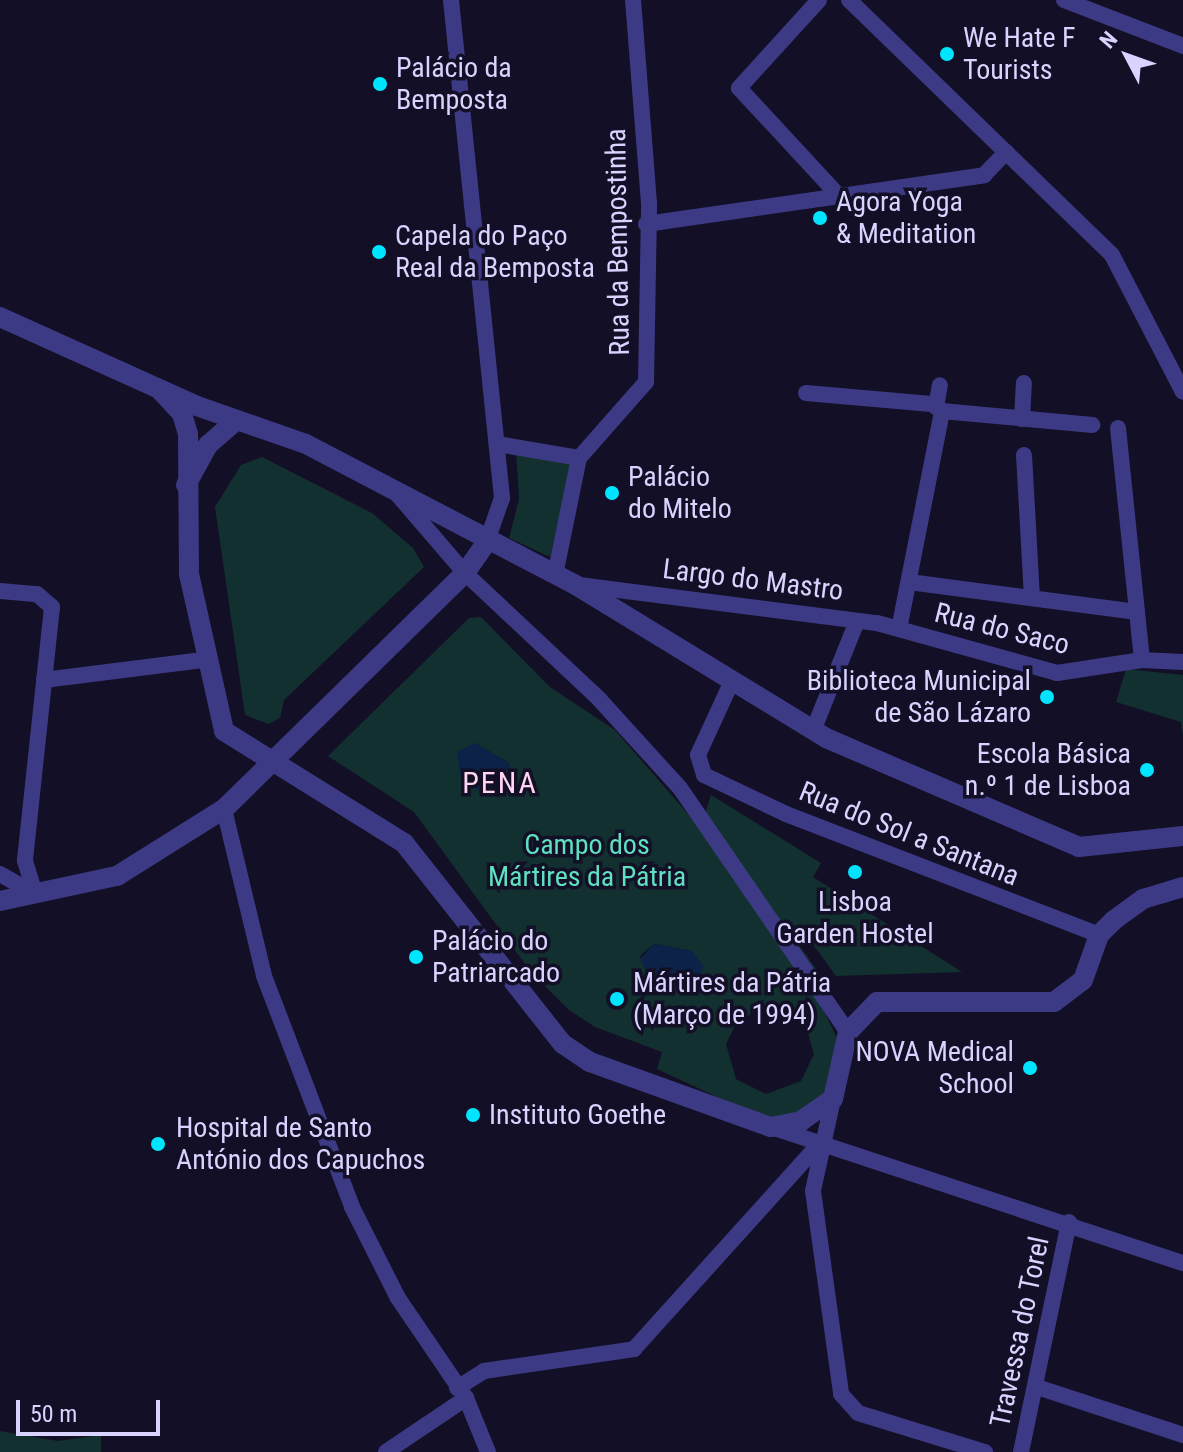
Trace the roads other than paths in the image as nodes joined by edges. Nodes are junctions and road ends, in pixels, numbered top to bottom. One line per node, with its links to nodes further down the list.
1 (451, 0): 21 (street)
2 (633, 0): 9 (street, Rua da Bempostinha)
3 (819, 0): 8 (street)
4 (849, 0): 7 (street)
5 (1064, 0): 6 (street)
6 (1183, 46)
7 (1006, 152): 8 (street); 14 (street)
8 (839, 196): 9 (street)
9 (646, 224): 23 (street, Rua da Bempostinha)
10 (0, 317): 13 (street)
11 (1024, 383): 17 (street)
12 (940, 385): 16 (street)
13 (160, 390): 18 (street); 24 (street)
14 (1183, 392)
15 (806, 393): 16 (street)
16 (937, 407): 17 (street); 29 (street)
17 (1022, 419): 19 (street)
18 (237, 420): 24 (street); 25 (street)
19 (1092, 425)
20 (1118, 428): 33 (street)
21 (497, 444): 23 (street); 26 (street)
22 (1024, 455): 32 (street)
23 (579, 458): 28 (street)
24 (184, 488): 36 (street)
25 (396, 493): 26 (street); 27 (street)
26 (487, 541): 27 (street); 28 (street, Largo do Mastro)
27 (465, 573): 42 (street); 50 (street)
28 (555, 575): 30 (street, Largo do Mastro)
29 (909, 582): 32 (street); 35 (street)
30 (574, 584): 34 (street, Largo do Mastro); 40 (street, Largo do Mastro)
31 (0, 591): 39 (street)
32 (1032, 598): 33 (street)
33 (1137, 612): 37 (street)
34 (857, 621): 35 (street, Rua do Saco); 41 (street, Largo do Mastro)
35 (899, 629): 37 (street, Rua do Saco)
36 (203, 660): 39 (street); 42 (street)
37 (1142, 660): 38 (street, Rua do Saco)
38 (1183, 662)
39 (44, 680): 47 (street)
40 (732, 681): 41 (street, Largo do Mastro); 49 (street, Rua do Sol a Santana)
41 (813, 731): 44 (street)
42 (272, 766): 43 (street); 52 (street)
43 (224, 809): 47 (street); 57 (street)
44 (1183, 836)
45 (0, 874): 47 (street)
46 (1183, 887): 49 (street)
47 (35, 894): 48 (street)
48 (0, 901)
49 (1099, 935): 50 (street)
50 (848, 1032): 51 (street)
51 (833, 1099): 52 (street); 53 (street)
52 (771, 1127): 53 (street)
53 (820, 1143): 54 (street); 57 (street); 61 (street)
54 (1069, 1222): 55 (street); 56 (street, Travessa do Torel)
55 (1183, 1263)
56 (1037, 1387): 58 (street); 62 (street, Travessa do Torel)
57 (461, 1393): 59 (street); 60 (street)
58 (1183, 1435)
59 (386, 1452)
60 (488, 1452)
61 (985, 1452)
62 (1021, 1452)

